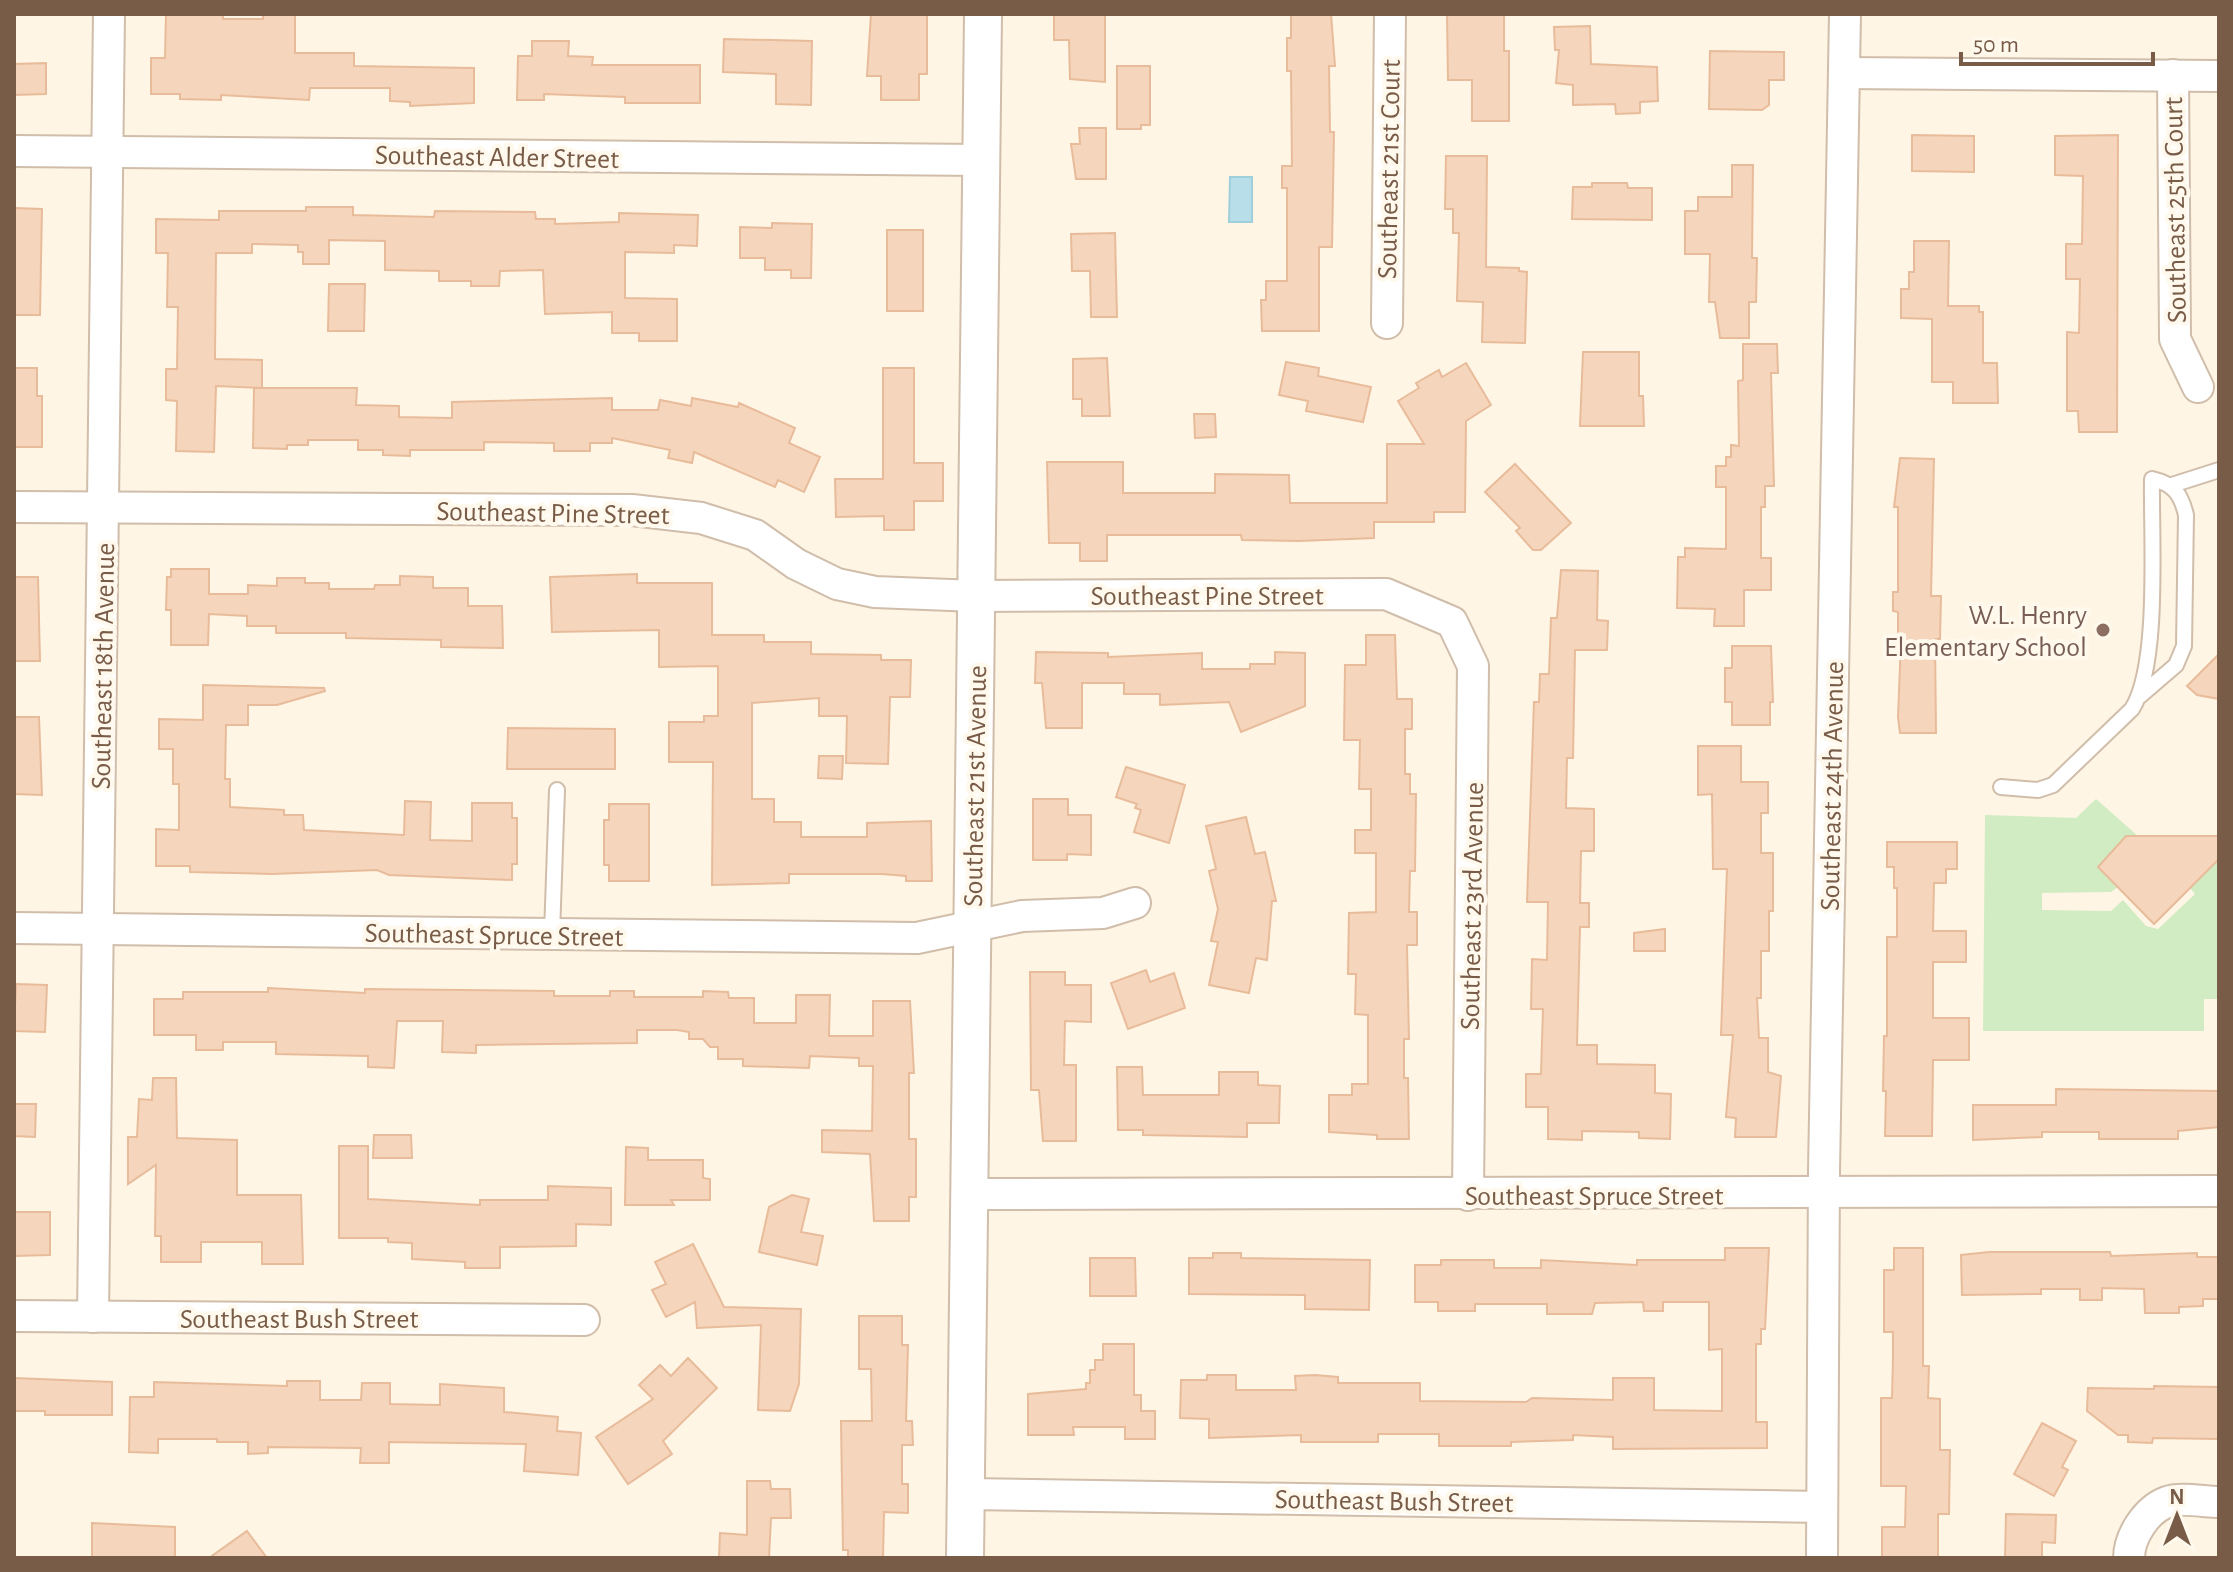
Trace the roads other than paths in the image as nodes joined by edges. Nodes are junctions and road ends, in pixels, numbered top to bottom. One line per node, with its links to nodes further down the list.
1 (109, 14): 9 (street, Southeast 18th Avenue)
2 (983, 14): 10 (street, Southeast 21st Avenue)
3 (1390, 14): 11 (street, Southeast 21st Court)
4 (1845, 14): 5 (street, Southeast 24th Avenue)
5 (1844, 73): 6 (street); 29 (street, Southeast 24th Avenue)
6 (2173, 75): 7 (street); 12 (street, Southeast 25th Court)
7 (2219, 76)
8 (14, 151): 9 (street, Southeast Alder Street)
9 (109, 152): 10 (street, Southeast Alder Street); 16 (street, Southeast 18th Avenue)
10 (981, 160): 17 (street, Southeast 21st Avenue)
11 (1387, 323)
12 (2198, 387)
13 (2219, 470): 14 (lane)
14 (2172, 485): 19 (lane); 19 (lane)
15 (14, 507): 16 (street, Southeast Pine Street)
16 (104, 507): 17 (street, Southeast Pine Street); 25 (street, Southeast 18th Avenue)
17 (976, 596): 18 (street, Southeast Pine Street); 24 (street, Southeast 21st Avenue)
18 (1452, 622): 30 (street, Southeast 23rd Avenue)
19 (2140, 696): 20 (lane)
20 (2001, 787)
21 (557, 790): 26 (lane)
22 (1135, 903): 24 (street, Southeast Spruce Street)
23 (14, 928): 25 (street, Southeast Spruce Street)
24 (972, 928): 26 (street, Southeast Spruce Street); 28 (street, Southeast 21st Avenue)
25 (99, 929): 26 (street, Southeast Spruce Street); 32 (street, Southeast 18th Avenue)
26 (552, 934)
27 (2219, 1191): 29 (street, Southeast Spruce Street)
28 (969, 1194): 30 (street, Southeast Spruce Street); 34 (street, Southeast 21st Avenue)
29 (1824, 1194): 30 (street, Southeast Spruce Street); 36 (street, Southeast 24th Avenue)
30 (1468, 1195)
31 (14, 1316): 32 (street, Southeast Bush Street)
32 (93, 1317): 33 (street, Southeast Bush Street)
33 (584, 1320)
34 (966, 1494): 36 (street, Southeast Bush Street); 37 (street, Southeast 21st Avenue)
35 (2219, 1502): 39 (street)
36 (1822, 1507): 38 (street, Southeast 24th Avenue)
37 (965, 1558)
38 (1822, 1558)
39 (2129, 1558)

